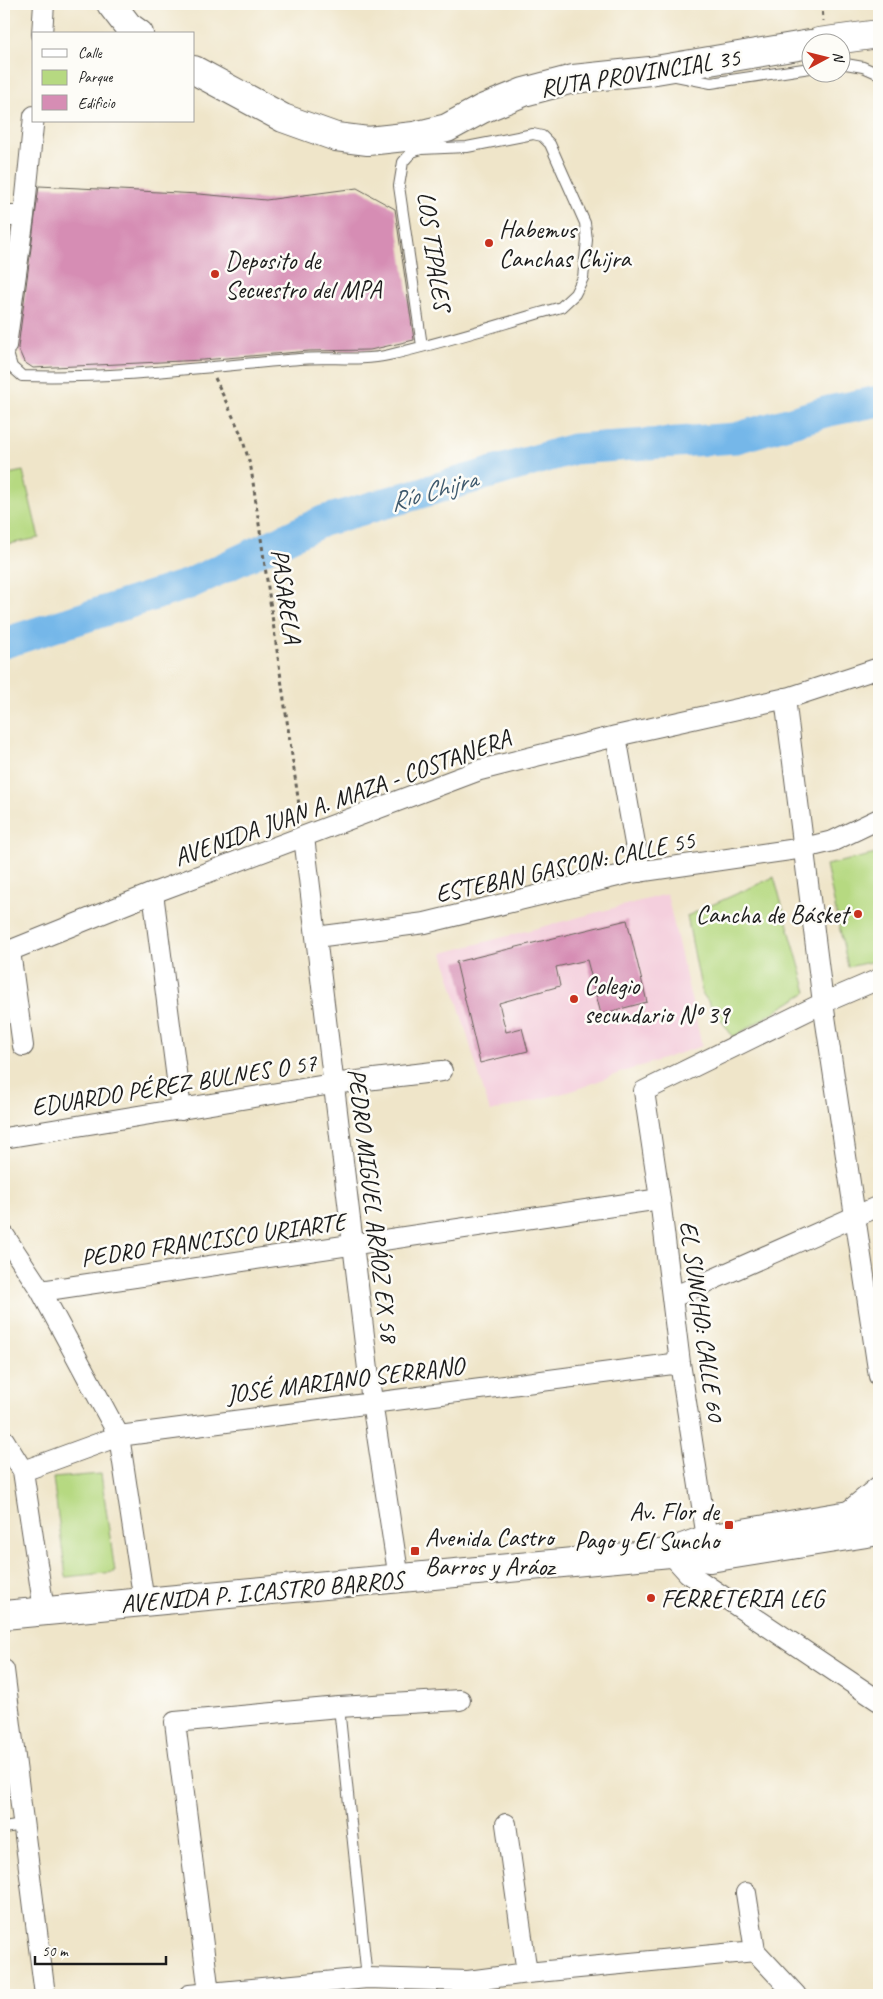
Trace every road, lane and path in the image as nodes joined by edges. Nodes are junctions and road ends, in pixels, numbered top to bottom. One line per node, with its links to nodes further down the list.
1 (44, 4): 3 (street)
2 (111, 4): 4 (street)
3 (42, 32)
4 (136, 32)
5 (879, 34): 6 (street)
6 (850, 38)
7 (800, 46): 9 (street, RUTA PROVINCIAL 35)
8 (850, 65): 12 (lane)
9 (650, 70): 10 (lane); 11 (street, RUTA PROVINCIAL 35)
10 (800, 70)
11 (195, 71)
12 (879, 74)
13 (33, 122): 15 (street)
14 (4, 216): 15 (street)
15 (24, 216): 16 (street)
16 (5, 346): 18 (lane, LOS TIPALES)
17 (422, 346): 17 (lane, LOS TIPALES); 18 (lane, LOS TIPALES)
18 (210, 367): 23 (path, PASARELA)
19 (879, 668): 20 (street, AVENIDA JUAN A. MAZA - COSTANERA)
20 (785, 698): 21 (street, AVENIDA JUAN A. MAZA - COSTANERA); 24 (street)
21 (616, 736): 23 (street, AVENIDA JUAN A. MAZA - COSTANERA); 25 (street)
22 (879, 819): 24 (street, ESTEBAN GASCON: CALLE 55)
23 (304, 837): 26 (street, AVENIDA JUAN A. MAZA - COSTANERA); 27 (street, PEDRO MIGUEL ARÁOZ EX 58)
24 (804, 848): 25 (street, ESTEBAN GASCON: CALLE 55); 30 (street)
25 (640, 872): 27 (street, ESTEBAN GASCON: CALLE 55)
26 (153, 893): 28 (street, AVENIDA JUAN A. MAZA - COSTANERA); 34 (street)
27 (316, 937): 33 (street, PEDRO MIGUEL ARÁOZ EX 58)
28 (7, 952): 31 (street)
29 (879, 979): 30 (street)
30 (823, 1003): 36 (street, EL SUNCHO: CALLE 60); 38 (street)
31 (23, 1046)
32 (442, 1071): 33 (street, EDUARDO PÉREZ BULNES O 57)
33 (332, 1084): 34 (street, EDUARDO PÉREZ BULNES O 57); 40 (street, PEDRO MIGUEL ARÁOZ EX 58)
34 (181, 1110): 35 (street, EDUARDO PÉREZ BULNES O 57)
35 (4, 1138)
36 (660, 1199): 40 (street, PEDRO FRANCISCO URIARTE); 42 (street, EL SUNCHO: CALLE 60)
37 (879, 1206): 38 (street)
38 (855, 1217): 42 (street); 44 (street)
39 (4, 1235): 41 (street)
40 (353, 1246): 41 (street, PEDRO FRANCISCO URIARTE); 45 (street, PEDRO MIGUEL ARÁOZ EX 58)
41 (41, 1291): 46 (street)
42 (673, 1297): 43 (street, EL SUNCHO: CALLE 60)
43 (680, 1363): 45 (street, JOSÉ MARIANO SERRANO); 53 (street, EL SUNCHO: CALLE 60)
44 (879, 1376)
45 (372, 1402): 46 (street, JOSÉ MARIANO SERRANO); 55 (street, PEDRO MIGUEL ARÁOZ EX 58)
46 (119, 1436): 48 (street, JOSÉ MARIANO SERRANO); 56 (street)
47 (4, 1440): 48 (street)
48 (23, 1471): 57 (street)
49 (879, 1486): 51 (street)
50 (879, 1510): 51 (street)
51 (843, 1517): 53 (street)
52 (879, 1532): 53 (street)
53 (709, 1548): 54 (street, AVENIDA P. I.CASTRO BARROS)
54 (670, 1553): 55 (street, AVENIDA P. I.CASTRO BARROS); 61 (street)
55 (399, 1579): 56 (street, AVENIDA P. I.CASTRO BARROS)
56 (144, 1602): 57 (street, AVENIDA P. I.CASTRO BARROS)
57 (44, 1610): 58 (street, AVENIDA P. I.CASTRO BARROS)
58 (4, 1615)
59 (4, 1670): 64 (street)
60 (460, 1700): 62 (street)
61 (879, 1700)
62 (339, 1707): 68 (lane); 70 (street)
63 (506, 1824): 67 (street)
64 (13, 1827): 71 (street)
65 (746, 1892): 66 (street)
66 (755, 1951): 67 (street); 72 (street)
67 (527, 1973): 69 (street)
68 (367, 1978): 69 (street); 70 (street)
69 (469, 1988)
70 (199, 1994)
71 (45, 1995)
72 (796, 1995)

